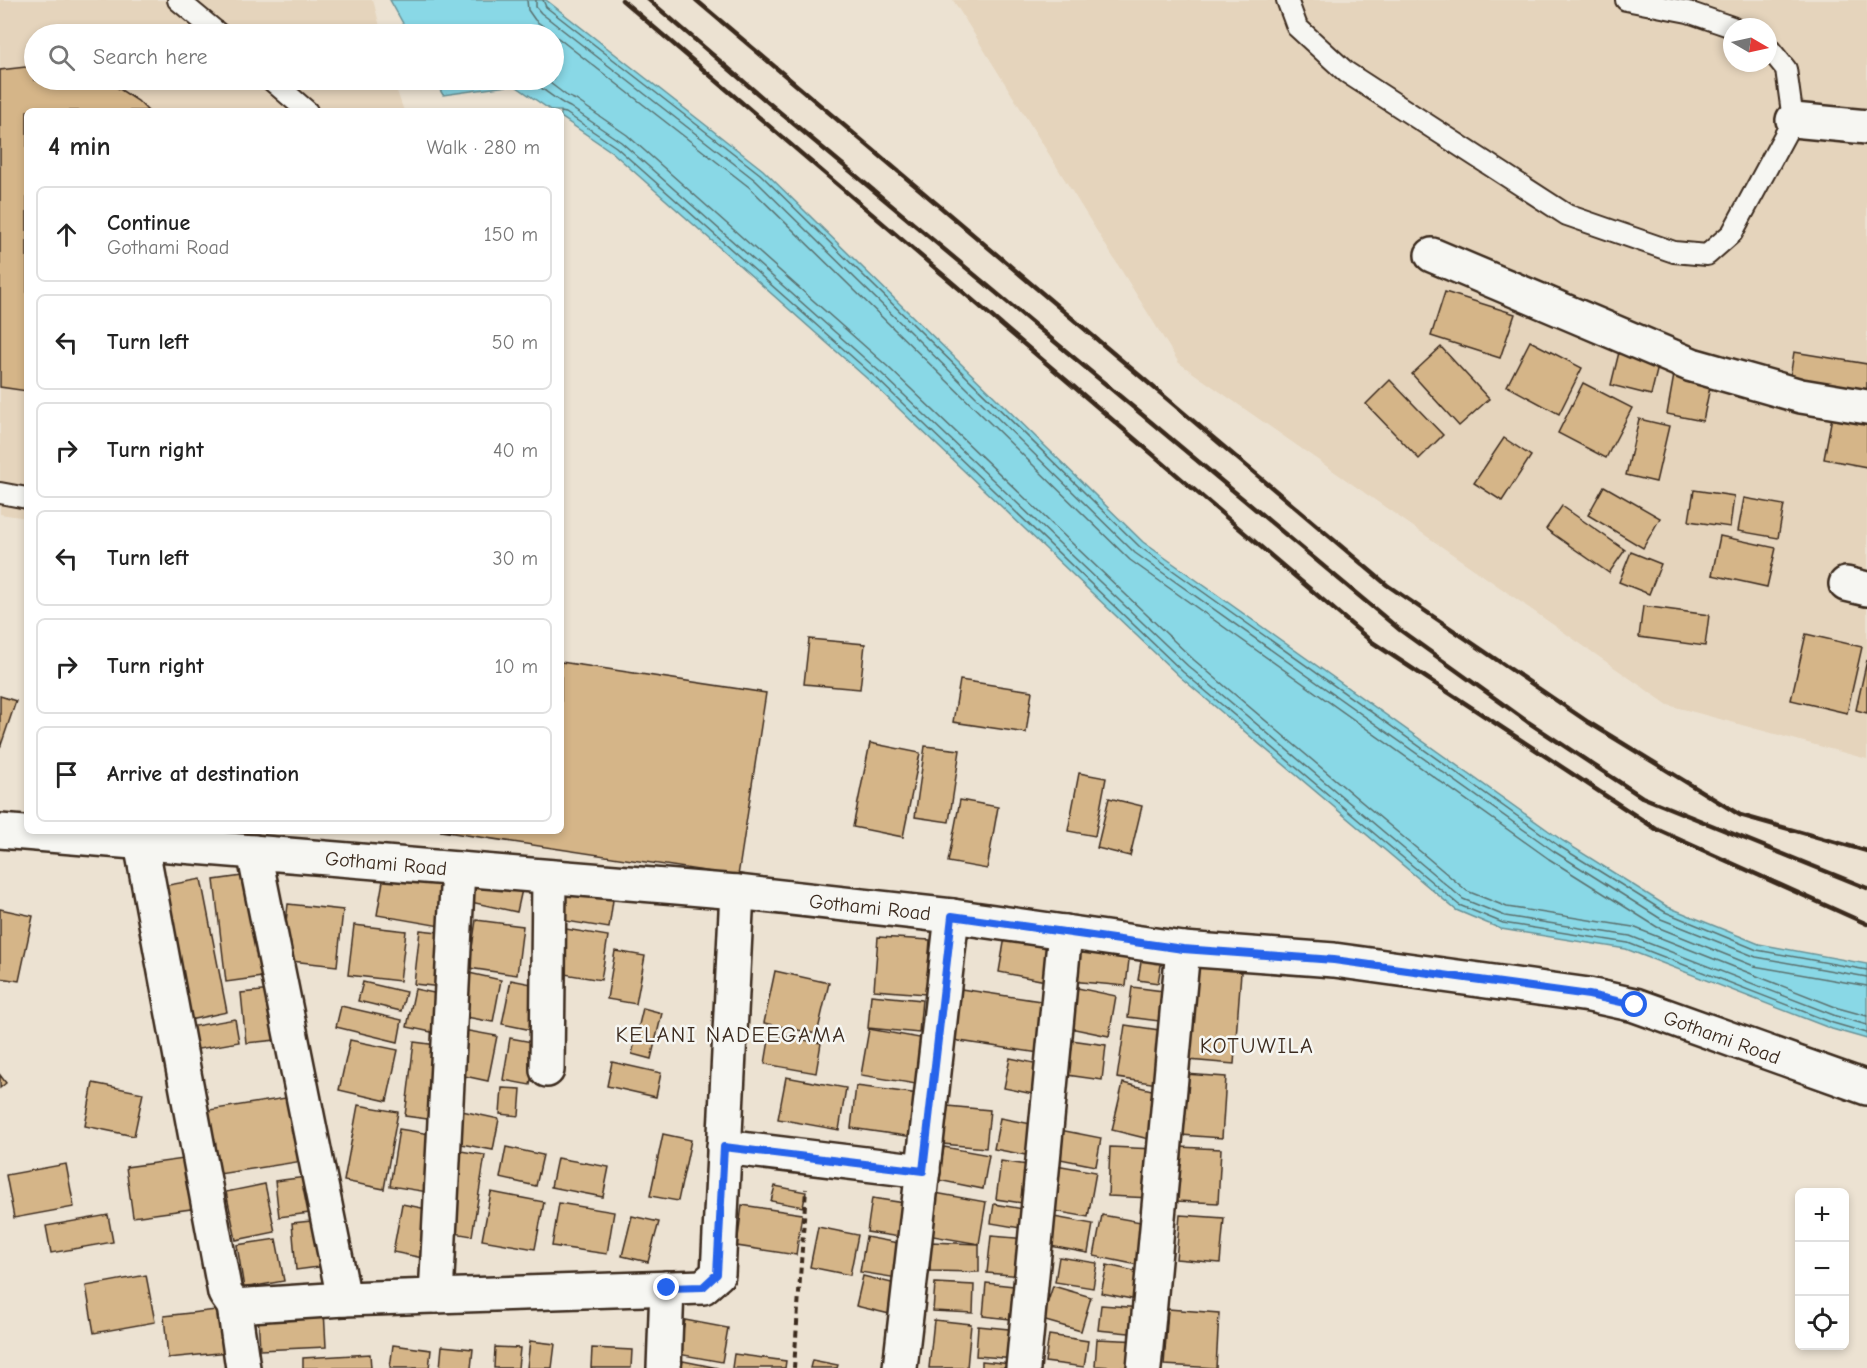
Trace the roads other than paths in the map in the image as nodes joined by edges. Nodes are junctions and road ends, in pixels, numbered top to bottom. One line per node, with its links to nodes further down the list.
1 (178, 0): 4 (lane)
2 (1287, 0): 9 (lane)
3 (1626, 0): 5 (lane)
4 (207, 24)
5 (1723, 24)
6 (1777, 58): 9 (lane)
7 (283, 90): 8 (lane)
8 (304, 108)
9 (1793, 120): 10 (street)
10 (1867, 127)
11 (1432, 255): 12 (street)
12 (1867, 407)
13 (0, 493): 14 (lane)
14 (24, 497)
15 (0, 831): 16 (street, Gothami Road)
16 (24, 833)
17 (35, 834): 18 (street, Gothami Road)
18 (141, 843): 19 (street, Gothami Road); 33 (street)
19 (254, 852): 20 (street, Gothami Road); 32 (street)
20 (458, 869): 21 (street, Gothami Road); 31 (street)
21 (549, 877): 22 (street, Gothami Road); 26 (street)
22 (737, 892): 23 (street, Gothami Road); 28 (street)
23 (952, 916): 24 (street, Gothami Road); 29 (street)
24 (1065, 932): 25 (street, Gothami Road); 37 (street)
25 (1183, 949): 27 (street, Gothami Road); 38 (street)
26 (547, 1070)
27 (1867, 1088)
28 (724, 1147): 29 (street); 30 (street)
29 (923, 1171): 36 (street)
30 (667, 1288): 31 (street); 35 (street)
31 (436, 1296): 32 (street)
32 (344, 1299): 33 (street)
33 (234, 1306): 34 (street)
34 (243, 1368)
35 (664, 1368)
36 (900, 1368)
37 (1023, 1368)
38 (1144, 1368)

